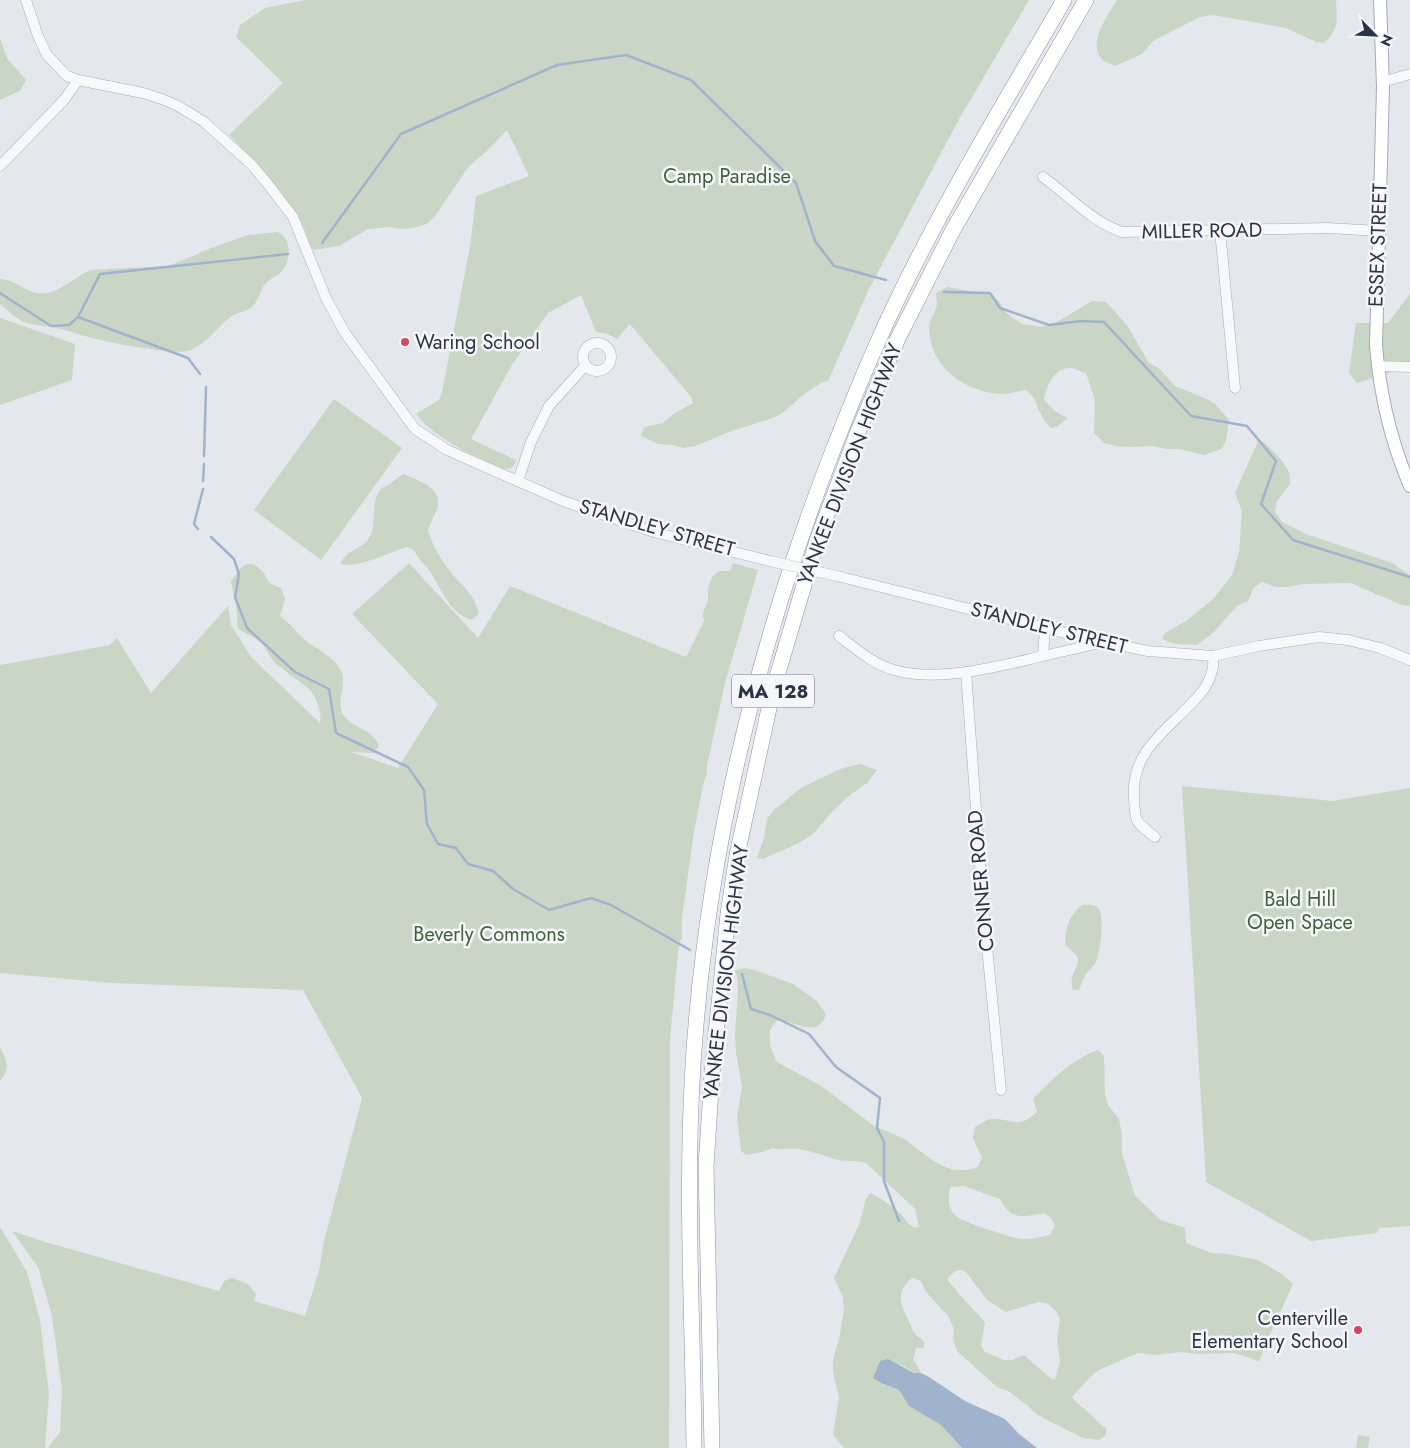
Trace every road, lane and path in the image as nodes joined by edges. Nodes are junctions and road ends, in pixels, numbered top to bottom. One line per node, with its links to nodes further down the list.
1 (26, 0): 6 (street)
2 (1064, 0): 27 (highway, YANKEE DIVISION HIGHWAY / MA 128)
3 (1086, 0): 28 (highway, YANKEE DIVISION HIGHWAY / MA 128)
4 (1380, 0): 7 (main road, ESSEX STREET)
5 (1410, 74): 7 (street)
6 (78, 80): 8 (street); 16 (street, STANDLEY STREET)
7 (1382, 82): 11 (main road, ESSEX STREET)
8 (0, 166)
9 (1044, 177): 10 (street, MILLER ROAD)
10 (1220, 230): 11 (street, MILLER ROAD); 15 (street)
11 (1378, 231): 13 (main road, ESSEX STREET)
12 (585, 366): 16 (street)
13 (1378, 366): 14 (street); 17 (main road, ESSEX STREET)
14 (1410, 366)
15 (1235, 388)
16 (518, 481): 18 (street, STANDLEY STREET, bridge)
17 (1410, 486)
18 (1045, 628): 20 (street, STANDLEY STREET); 21 (street)
19 (839, 636): 24 (street)
20 (1102, 642): 21 (street); 22 (street, STANDLEY STREET)
21 (1043, 656): 24 (street)
22 (1213, 656): 23 (street, STANDLEY STREET); 25 (street)
23 (1410, 660)
24 (966, 672): 26 (street, CONNER ROAD)
25 (1155, 837)
26 (1001, 1090)
27 (694, 1448)
28 (712, 1448)

